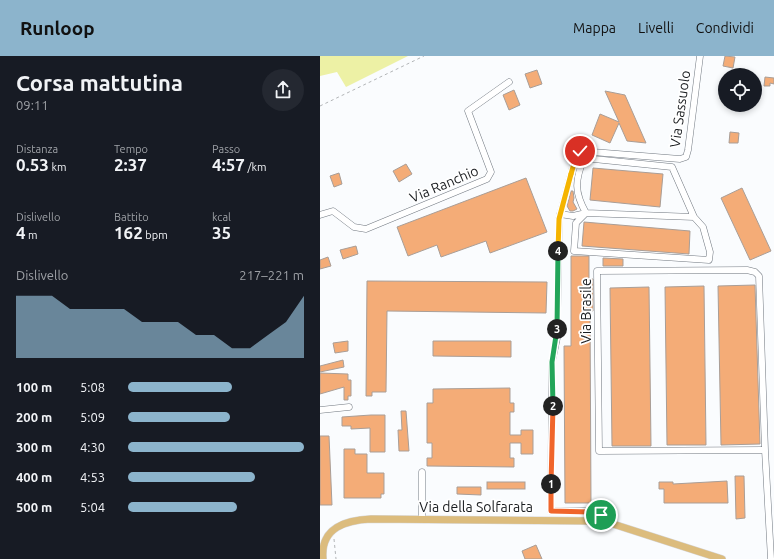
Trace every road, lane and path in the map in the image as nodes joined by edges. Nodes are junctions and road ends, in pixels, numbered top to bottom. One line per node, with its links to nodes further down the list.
1 (424, 56): 4 (path)
2 (700, 56): 6 (street, Via Sassuolo)
3 (509, 82): 7 (street, Via Ranchio)
4 (320, 106)
5 (586, 212): 6 (street); 8 (street); 8 (street); 8 (street)
6 (560, 214): 14 (street, Via Sassuolo)
7 (320, 215)
8 (694, 217)
9 (349, 407): 10 (street)
10 (320, 410)
11 (765, 450): 11 (street, Via Brasile); 20 (street, Via Brasile)
12 (422, 472): 13 (street)
13 (422, 519): 14 (main road, Via della Solfarata); 16 (main road, Via della Solfarata)
14 (613, 524): 19 (main road, Via della Solfarata)
15 (336, 536): 18 (path)
16 (321, 543): 17 (main road, Via della Solfarata)
17 (322, 559)
18 (336, 559)
19 (722, 559)
20 (771, 559)

